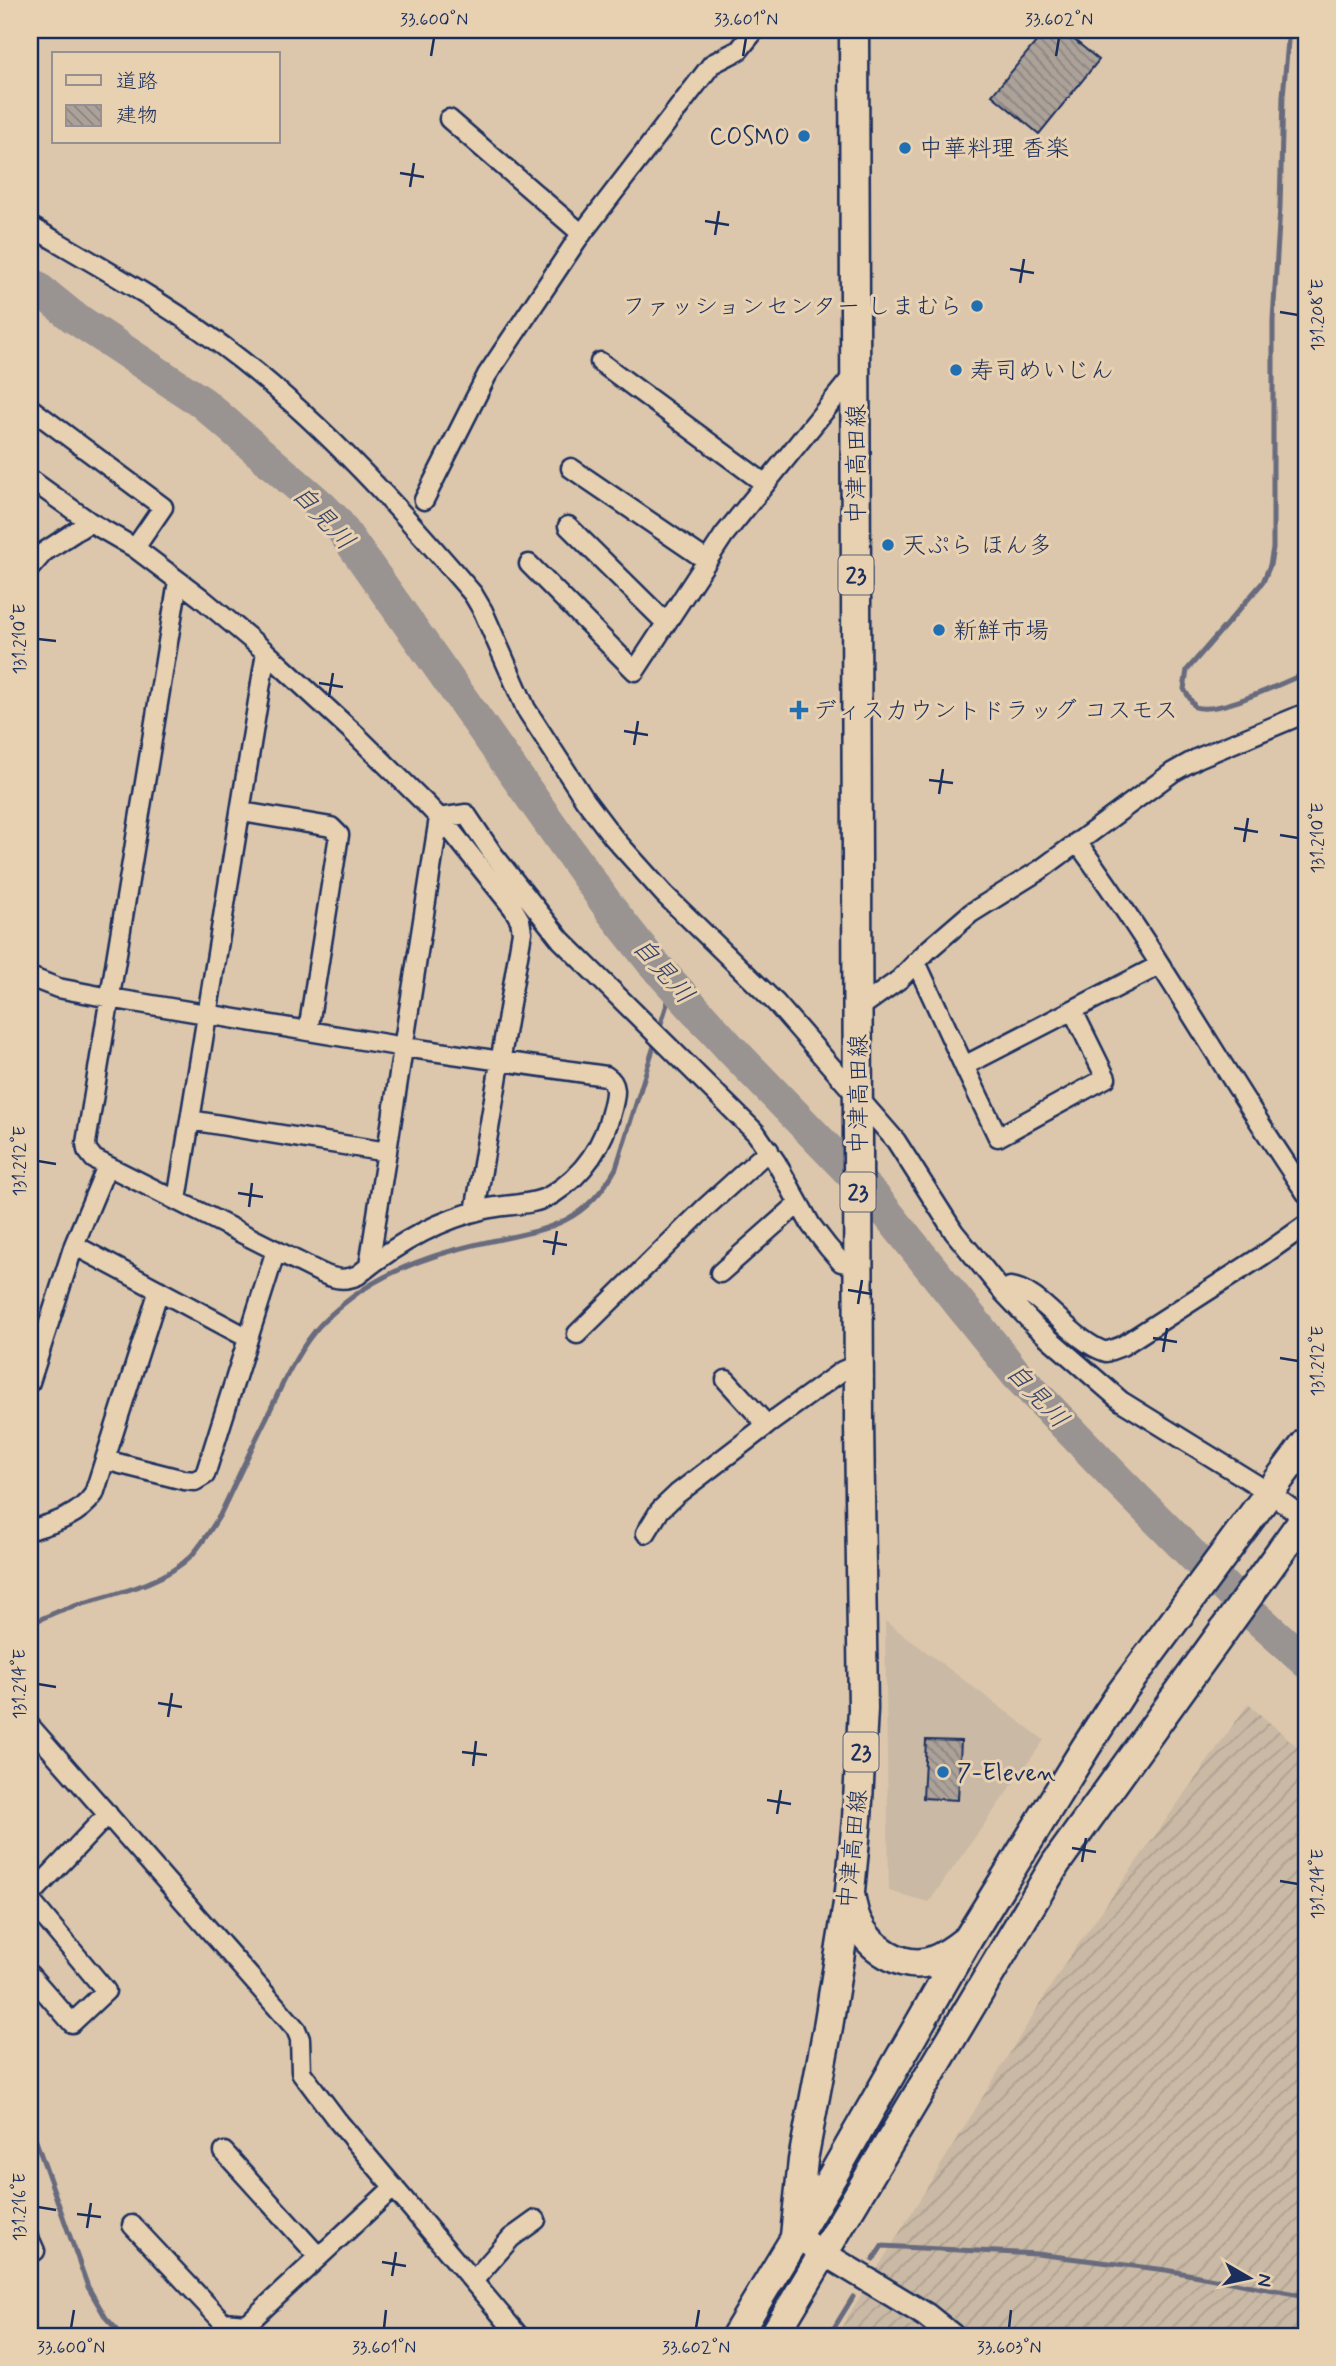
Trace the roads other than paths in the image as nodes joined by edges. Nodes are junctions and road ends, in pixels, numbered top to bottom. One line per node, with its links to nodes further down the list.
1 (755, 30): 5 (street)
2 (854, 30): 7 (main road, 中津高田線 / 23)
3 (449, 119): 5 (street)
4 (30, 226): 37 (street)
5 (582, 234): 12 (street)
6 (600, 362): 11 (street)
7 (856, 372): 11 (street); 30 (main road, 中津高田線 / 23)
8 (30, 408): 15 (street)
9 (571, 468): 16 (street)
10 (30, 479): 13 (street)
11 (764, 482): 16 (street)
12 (424, 500)
13 (90, 522): 15 (street); 18 (street)
14 (568, 526): 20 (street)
15 (135, 548): 19 (street)
16 (706, 560): 20 (street)
17 (529, 564): 20 (street)
18 (30, 568)
19 (178, 581): 21 (street); 29 (street)
20 (665, 622)
21 (266, 652): 23 (street); 24 (street)
22 (1306, 713): 25 (street)
23 (242, 812): 32 (street); 33 (street)
24 (439, 818): 34 (street); 35 (street); 39 (street)
25 (1077, 842): 26 (street); 27 (street)
26 (916, 962): 30 (street); 36 (street)
27 (1160, 965): 31 (street); 42 (street)
28 (30, 977): 29 (street)
29 (110, 998): 32 (street); 41 (street)
30 (858, 1009): 37 (main road, 中津高田線 / 23)
31 (1073, 1011): 36 (street); 36 (street)
32 (208, 1014): 33 (street); 38 (street)
33 (308, 1031): 34 (street)
34 (404, 1047): 35 (street); 40 (street)
35 (500, 1061): 45 (street); 45 (street)
36 (964, 1066)
37 (858, 1110): 49 (main road, 中津高田線 / 23); 53 (street)
38 (190, 1120): 40 (street); 43 (street)
39 (769, 1150): 44 (street); 54 (street)
40 (387, 1152): 50 (street)
41 (107, 1166): 43 (street); 47 (street)
42 (1306, 1194)
43 (177, 1200): 48 (street)
44 (798, 1204): 49 (street); 51 (street)
45 (475, 1212): 50 (street)
46 (1306, 1225): 53 (street)
47 (74, 1245): 52 (street); 58 (street)
48 (276, 1250): 50 (street); 55 (street)
49 (858, 1264): 56 (main road, 中津高田線 / 23)
50 (369, 1266)
51 (720, 1273)
52 (159, 1290): 55 (street); 61 (street)
53 (1003, 1292): 62 (street)
54 (578, 1334)
55 (248, 1338): 61 (street)
56 (858, 1364): 59 (street); 68 (main road, 中津高田線 / 23)
57 (726, 1380): 59 (street)
58 (30, 1382)
59 (767, 1424): 65 (street)
60 (1306, 1443): 62 (main road, 中津高田線 / 23)
61 (105, 1460): 64 (street)
62 (1270, 1493): 63 (street); 70 (main road, 中津高田線 / 23)
63 (1306, 1517): 72 (main road)
64 (30, 1530)
65 (646, 1532)
66 (30, 1726): 67 (street)
67 (108, 1814): 69 (street); 76 (street)
68 (849, 1891): 70 (main road); 74 (main road, 中津高田線 / 23)
69 (30, 1898): 71 (street)
70 (968, 1939): 75 (main road, 中津高田線 / 23)
71 (30, 1975)
72 (956, 2027): 75 (main road); 80 (main road)
73 (224, 2152): 81 (street)
74 (803, 2160): 75 (main road); 79 (main road, 中津高田線 / 23)
75 (833, 2175): 79 (main road, 中津高田線 / 23)
76 (394, 2187): 81 (street); 82 (street)
77 (536, 2220): 82 (street)
78 (132, 2225): 81 (street)
79 (794, 2236): 80 (street); 84 (main road, 中津高田線 / 23)
80 (823, 2254): 85 (main road); 86 (street)
81 (319, 2257)
82 (473, 2281): 83 (street)
83 (519, 2336)
84 (736, 2336)
85 (774, 2336)
86 (952, 2336)

